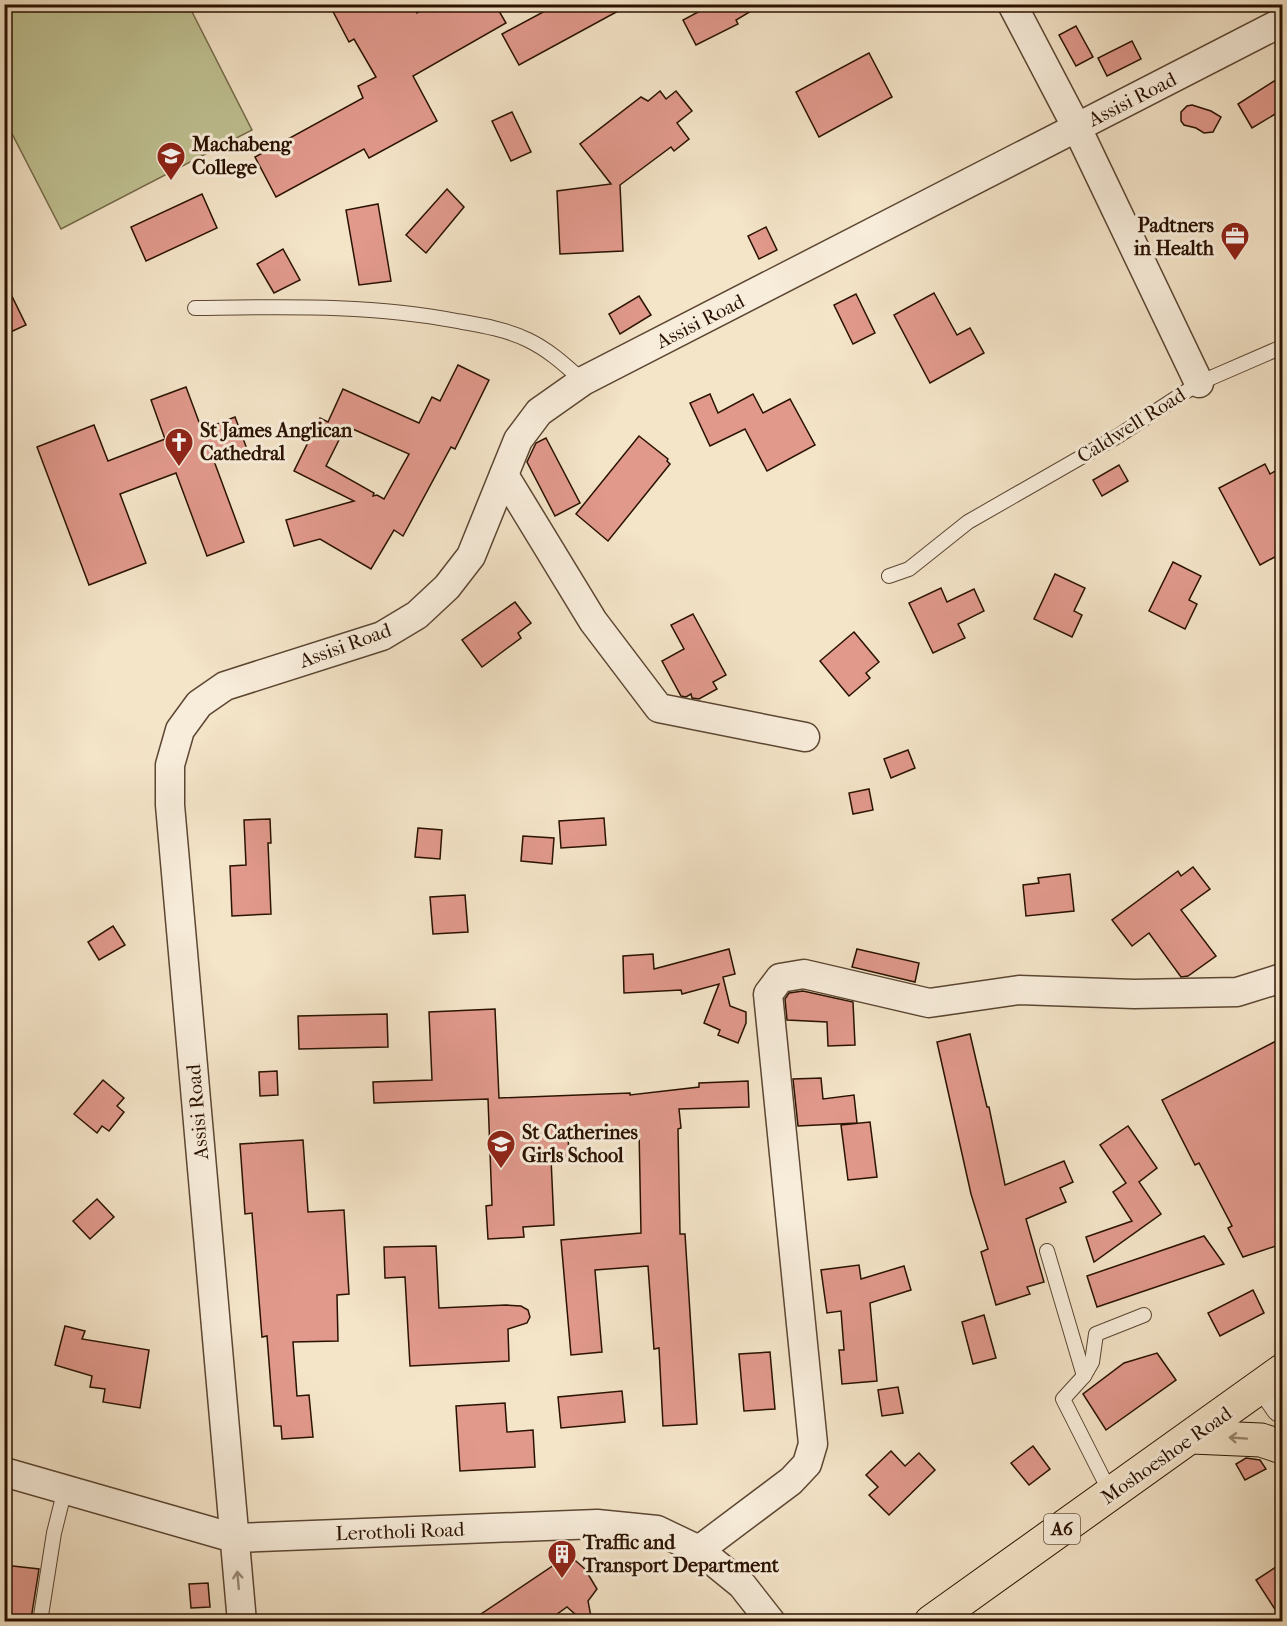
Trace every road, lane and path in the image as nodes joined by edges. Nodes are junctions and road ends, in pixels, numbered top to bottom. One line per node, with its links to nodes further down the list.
1 (1012, 4): 3 (street, Caldwell Road)
2 (1282, 22): 3 (street, Assisi Road)
3 (1077, 128): 6 (street, Assisi Road); 7 (street, Caldwell Road)
4 (195, 309): 6 (lane)
5 (1282, 347): 7 (lane)
6 (582, 381): 8 (street, Assisi Road)
7 (1199, 383): 9 (lane, Caldwell Road)
8 (504, 475): 10 (street); 21 (street, Assisi Road)
9 (889, 576)
10 (805, 737)
11 (1282, 978): 22 (street)
12 (1047, 1251): 14 (lane)
13 (1144, 1315): 14 (lane)
14 (1084, 1376): 20 (lane)
15 (1277, 1387): 16 (main road, Moshoeshoe Road / A6)
16 (1192, 1437): 17 (main road, one-way to 16); 20 (main road, Moshoeshoe Road / A6)
17 (1282, 1447)
18 (4, 1472): 19 (street, Lerotholi Road)
19 (65, 1489): 21 (street, Lerotholi Road); 23 (lane)
20 (1111, 1494): 26 (main road, Moshoeshoe Road / A6)
21 (234, 1538): 22 (street, Lerotholi Road); 24 (street, Assisi Road, one-way to 21)
22 (699, 1550): 25 (street, Lerotholi Road)
23 (40, 1622)
24 (242, 1622)
25 (771, 1622)
26 (931, 1622)

